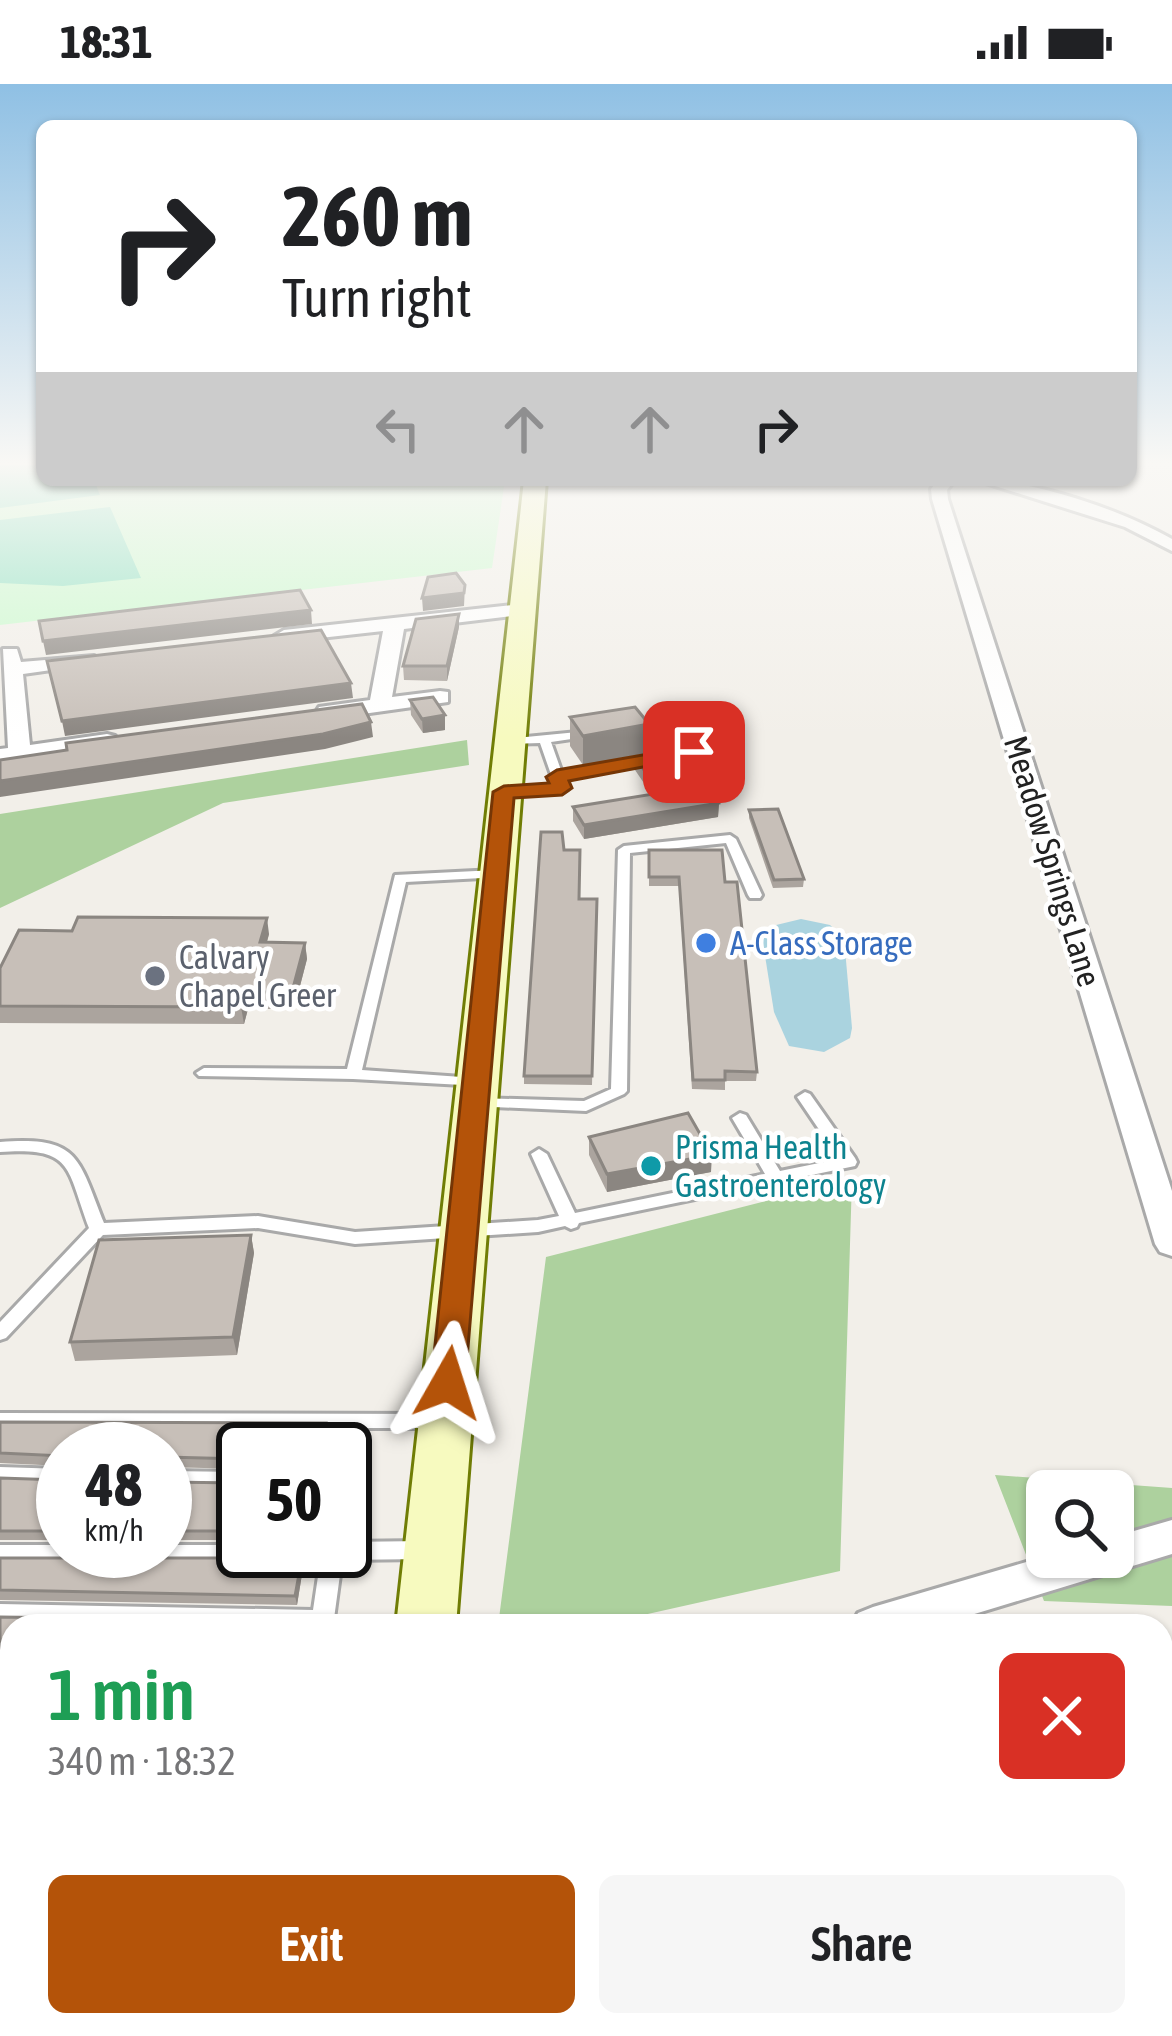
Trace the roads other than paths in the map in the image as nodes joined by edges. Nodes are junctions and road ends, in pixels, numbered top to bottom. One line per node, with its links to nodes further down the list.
1 (527, 556): 3 (main road)
2 (958, 556): 30 (street, Meadow Springs Lane)
3 (522, 610): 4 (street); 12 (main road)
4 (395, 622): 5 (street); 8 (street)
5 (258, 639)
6 (120, 656): 14 (street)
7 (440, 697): 8 (street)
8 (380, 705): 9 (street)
9 (312, 714)
10 (608, 731): 12 (lane)
11 (132, 738): 14 (street)
12 (526, 741): 15 (lane); 16 (main road)
13 (694, 752): 15 (lane)
14 (10, 754)
15 (557, 777): 16 (lane)
16 (504, 792): 17 (main road)
17 (496, 874): 20 (lane); 21 (main road)
18 (755, 895): 21 (lane)
19 (204, 1073): 20 (lane)
20 (353, 1074): 21 (lane)
21 (475, 1093): 29 (main road)
22 (805, 1097): 26 (lane)
23 (740, 1118): 26 (lane)
24 (0, 1147): 28 (lane)
25 (539, 1154): 27 (lane)
26 (776, 1178): 27 (lane)
27 (571, 1222): 29 (lane)
28 (98, 1228): 29 (lane); 31 (lane)
29 (463, 1229): 34 (main road)
30 (1172, 1244)
31 (0, 1333)
32 (0, 1420): 33 (lane)
33 (354, 1421): 34 (lane)
34 (445, 1421): 39 (main road)
35 (0, 1475): 36 (lane)
36 (36, 1476)
37 (1172, 1537): 38 (street)
38 (1134, 1548)
39 (433, 1550): 40 (lane); 48 (main road)
40 (372, 1551)
41 (216, 1553): 42 (lane)
42 (0, 1554)
43 (329, 1578): 47 (lane)
44 (1034, 1578): 49 (street)
45 (0, 1613): 46 (lane)
46 (32, 1614)
47 (323, 1614)
48 (427, 1614)
49 (914, 1614)

